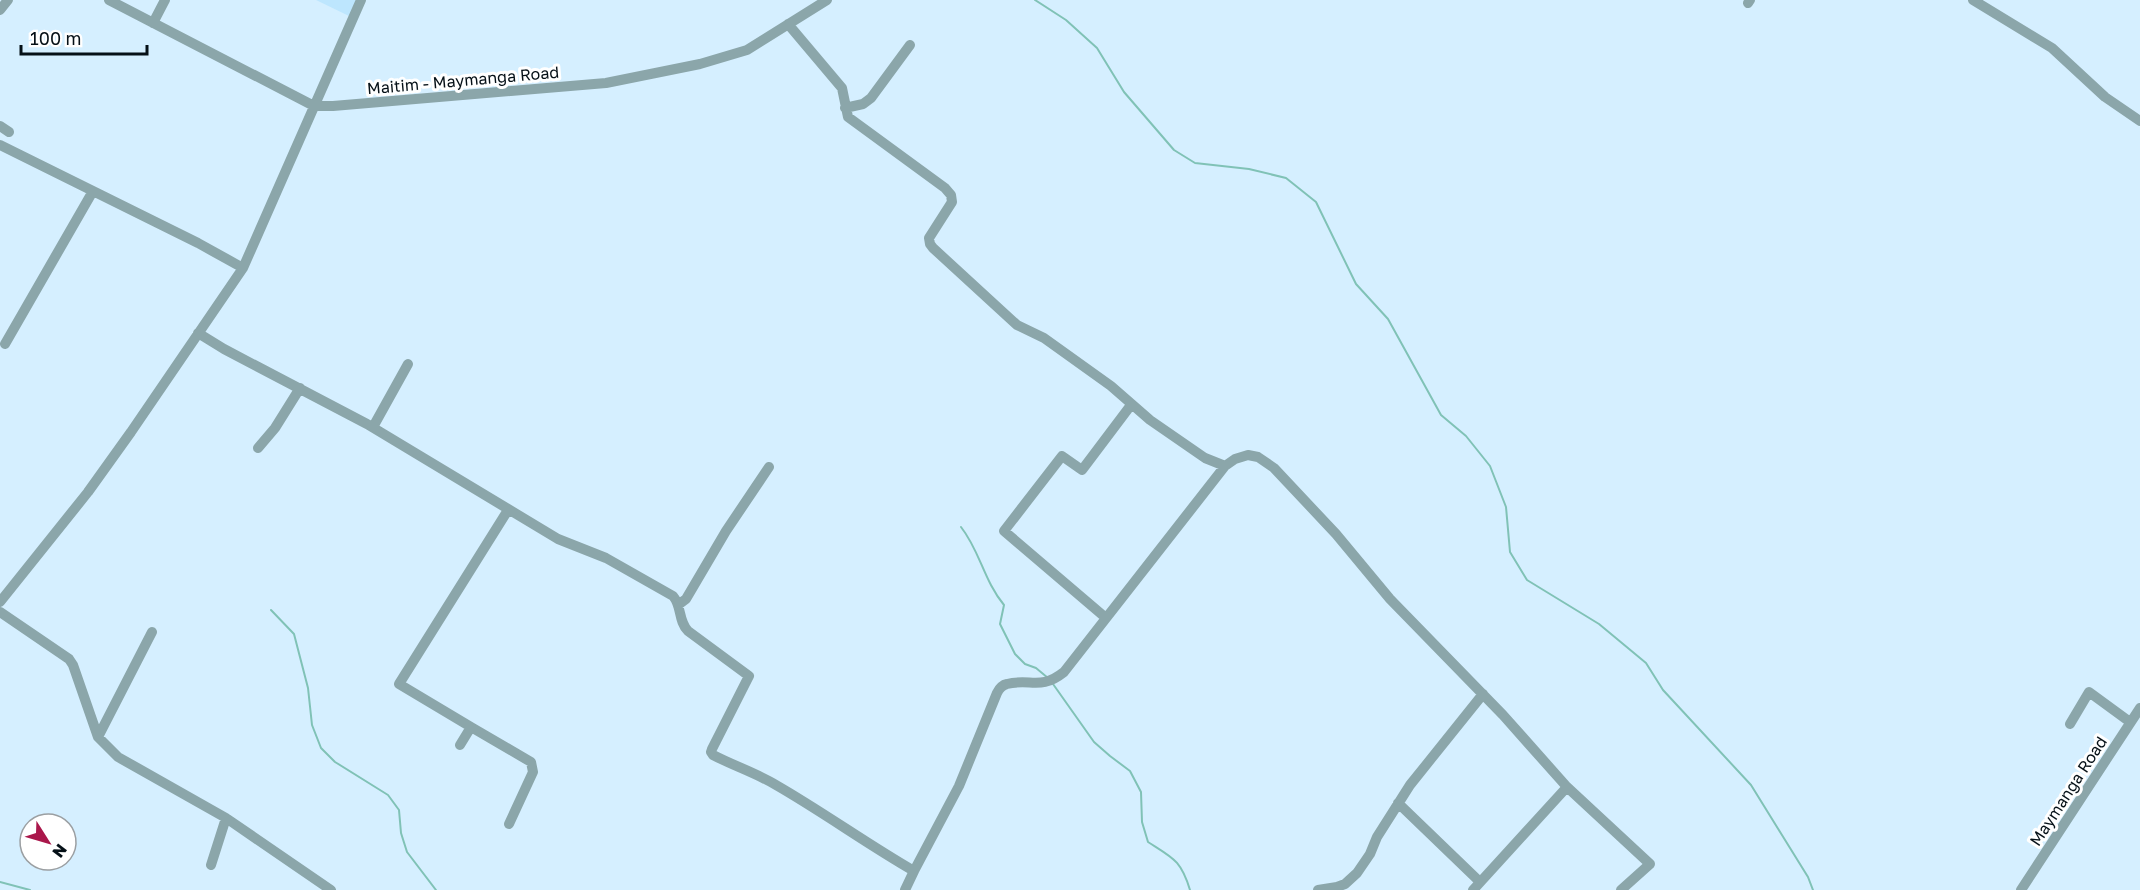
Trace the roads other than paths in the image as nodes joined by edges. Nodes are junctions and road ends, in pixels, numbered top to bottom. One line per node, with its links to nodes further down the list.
1 (8, 0): 7 (street)
2 (109, 0): 8 (street, Maitim - Maymanga Road)
3 (165, 0): 8 (street)
4 (361, 0): 11 (street)
5 (827, 0): 9 (street, Maitim - Maymanga Road)
6 (1973, 0): 13 (street)
7 (0, 10)
8 (153, 23): 11 (street, Maitim - Maymanga Road)
9 (788, 24): 11 (street, Maitim - Maymanga Road); 12 (street)
10 (910, 45): 12 (street)
11 (314, 106): 16 (street)
12 (845, 108): 21 (street)
13 (2140, 122)
14 (0, 145): 15 (street)
15 (93, 191): 16 (street); 18 (street)
16 (243, 268): 17 (street)
17 (198, 333): 20 (street); 27 (street)
18 (5, 344)
19 (408, 364): 22 (street)
20 (300, 388): 22 (street); 23 (street)
21 (1131, 405): 24 (street); 30 (street)
22 (373, 427): 26 (street)
23 (258, 448)
24 (1225, 466): 30 (street); 32 (street)
25 (769, 467): 28 (street)
26 (508, 510): 28 (street); 36 (street)
27 (0, 602)
28 (678, 605): 44 (street)
29 (0, 612): 37 (street)
30 (1106, 618): 44 (street)
31 (152, 632): 37 (street)
32 (1483, 694): 39 (street); 40 (street)
33 (2140, 708): 34 (street, Maymanga Road)
34 (2130, 722): 35 (street); 50 (street, Maymanga Road)
35 (2070, 724)
36 (471, 727): 38 (street); 42 (street)
37 (98, 737): 41 (street)
38 (460, 745)
39 (1567, 787): 45 (street); 49 (street)
40 (1398, 803): 45 (street); 48 (street)
41 (225, 818): 43 (street); 46 (street)
42 (509, 824)
43 (211, 865)
44 (914, 871): 47 (street)
45 (1476, 886)
46 (331, 890)
47 (905, 890)
48 (1318, 890)
49 (1621, 890)
50 (2021, 890)

